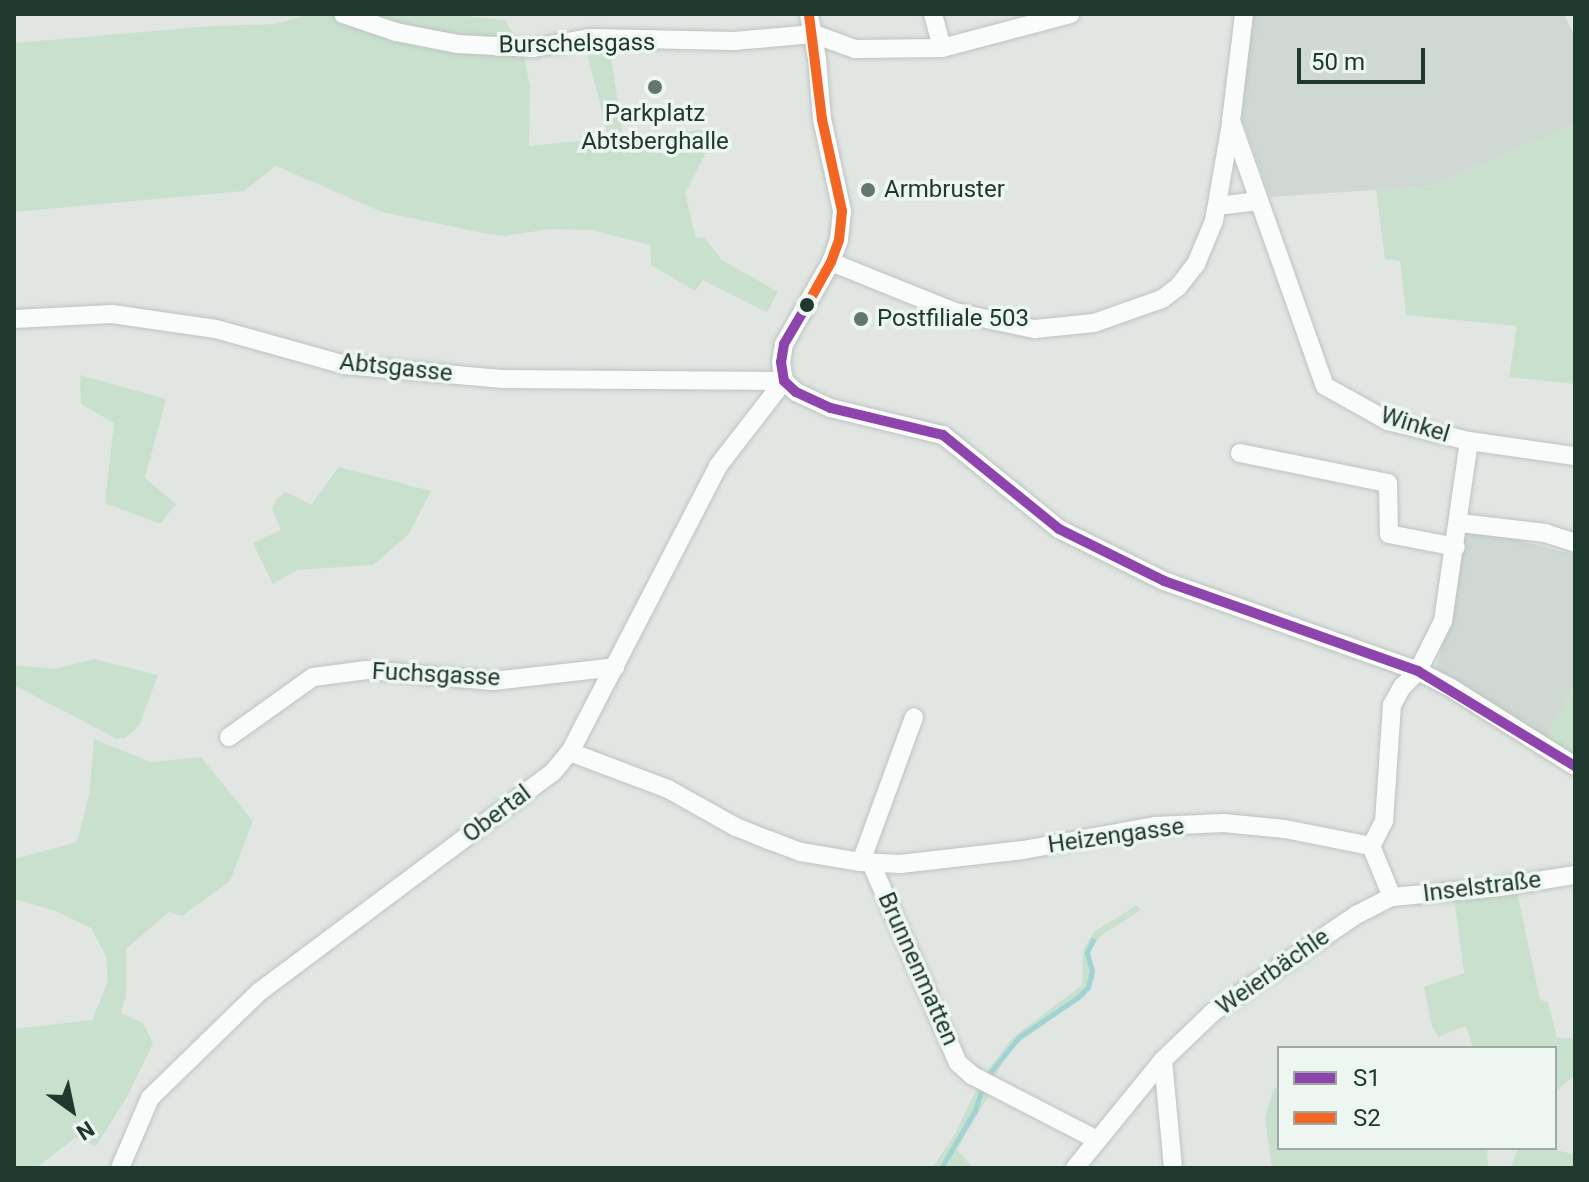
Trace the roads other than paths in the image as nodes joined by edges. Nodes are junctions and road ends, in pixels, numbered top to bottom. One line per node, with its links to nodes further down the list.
1 (343, 14): 6 (street, Burschelsgass)
2 (809, 14): 6 (street)
3 (933, 14): 7 (street)
4 (1071, 14): 7 (street)
5 (1244, 14): 8 (street, Winkel)
6 (814, 34): 7 (street); 11 (street)
7 (942, 48)
8 (1231, 121): 9 (street, Winkel); 10 (street, Winkel)
9 (1259, 201): 10 (street); 14 (street, Winkel)
10 (1217, 206): 11 (street, Winkel)
11 (831, 262): 13 (street)
12 (14, 319): 13 (street, Abtsgasse)
13 (784, 381): 20 (street, Obertal); 21 (street)
14 (1469, 441): 16 (street); 17 (street, Winkel)
15 (1240, 453): 19 (street)
16 (1575, 456)
17 (1460, 523): 18 (street); 19 (street, Winkel)
18 (1575, 543)
19 (1456, 547): 21 (street, Winkel)
20 (615, 667): 23 (street, Fuchsgasse); 24 (street, Obertal)
21 (1418, 671): 25 (street); 26 (street)
22 (914, 717): 27 (street)
23 (229, 737)
24 (570, 752): 27 (street, Heizengasse); 32 (street, Obertal)
25 (1575, 766)
26 (1371, 846): 27 (street, Heizengasse); 29 (street, Inselstraße)
27 (866, 862): 31 (street, Brunnenmatten)
28 (1575, 875): 29 (street, Inselstraße)
29 (1392, 897): 30 (street, Weierbächle)
30 (1163, 1060): 31 (street, Weierbächle); 34 (street)
31 (1097, 1140): 33 (street, Weierbächle)
32 (120, 1168)
33 (1075, 1168)
34 (1173, 1168)

